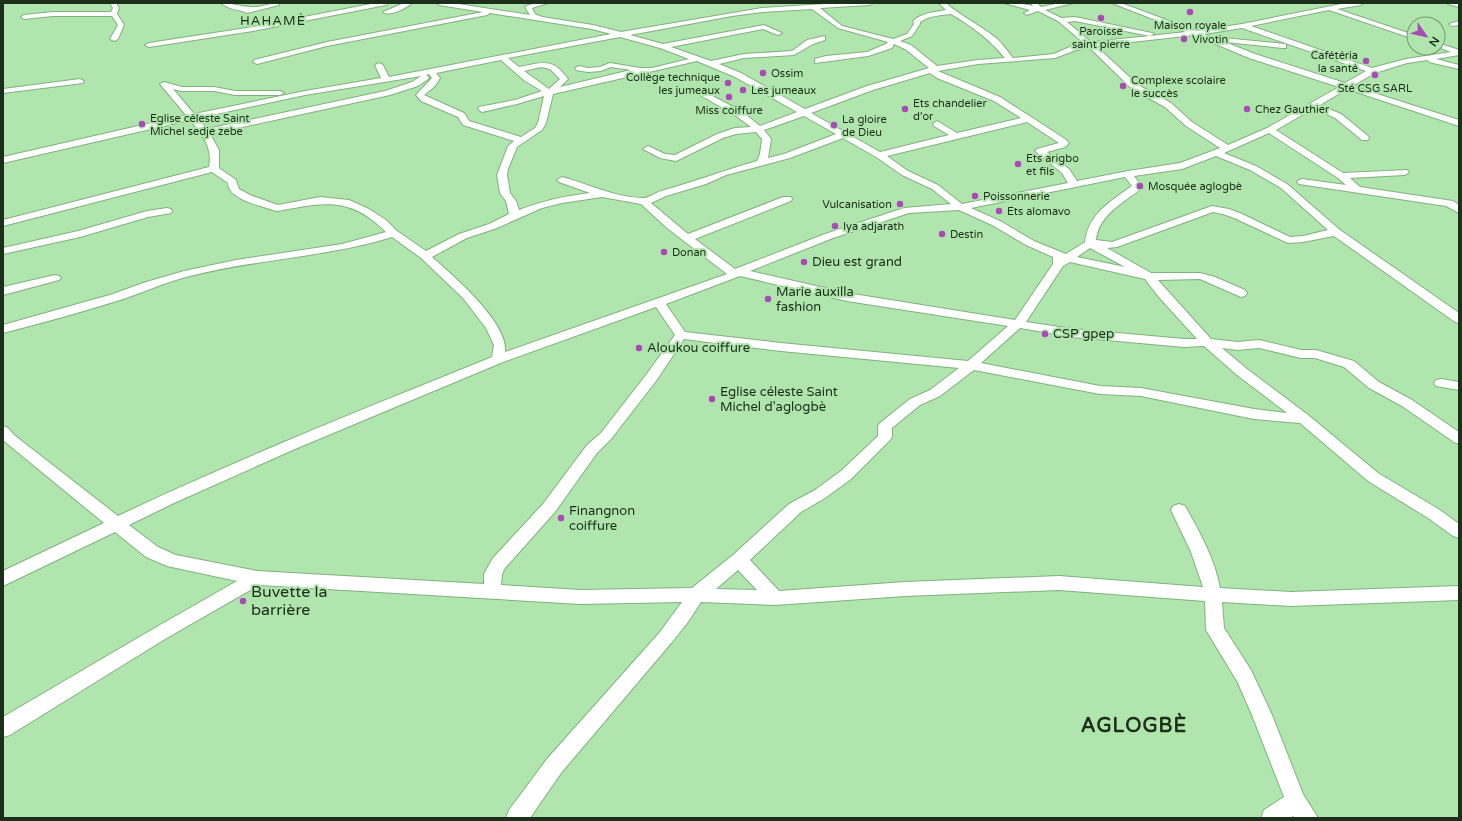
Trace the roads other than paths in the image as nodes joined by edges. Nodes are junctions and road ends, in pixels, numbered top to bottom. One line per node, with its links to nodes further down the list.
1 (113, 3): 28 (street)
2 (224, 3): 21 (street)
3 (275, 3): 21 (street)
4 (386, 3): 44 (street)
5 (409, 3): 25 (street)
6 (441, 3): 24 (street)
7 (545, 3): 31 (street)
8 (764, 3): 22 (street)
9 (870, 3): 18 (street)
10 (942, 3): 26 (street)
11 (1007, 3): 19 (street)
12 (1070, 3): 19 (street)
13 (1115, 3): 37 (street)
14 (1312, 3): 20 (street)
15 (1361, 3): 20 (street)
16 (1450, 3): 17 (street)
17 (1459, 5)
18 (814, 7): 22 (street); 43 (street)
19 (1036, 7): 27 (street); 29 (street)
20 (1326, 8): 34 (street); 38 (street)
21 (255, 9): 23 (street)
22 (771, 9): 36 (street)
23 (246, 11)
24 (496, 11): 31 (street); 55 (street)
25 (386, 12)
26 (952, 12): 43 (street); 53 (street)
27 (1027, 13)
28 (114, 14): 30 (street); 42 (street)
29 (1049, 14): 32 (street); 33 (street)
30 (24, 17)
31 (538, 18): 36 (street)
32 (1075, 19): 33 (street); 39 (street)
33 (1060, 20): 45 (street)
34 (1242, 26): 37 (street); 47 (street)
35 (778, 33): 46 (street)
36 (622, 34): 46 (street); 50 (street)
37 (1194, 34): 39 (street); 41 (street)
38 (1406, 34)
39 (1158, 37): 45 (street)
40 (822, 38): 56 (street)
41 (1208, 38): 47 (street); 67 (street)
42 (114, 39)
43 (893, 41): 54 (street); 60 (street)
44 (149, 45)
45 (1092, 45): 53 (street); 88 (street)
46 (663, 46): 52 (street)
47 (1309, 48): 63 (street)
48 (1446, 48): 49 (street)
49 (1459, 53): 51 (street)
50 (502, 57): 61 (street); 64 (street)
51 (1422, 58): 58 (street); 63 (street)
52 (697, 59): 56 (street); 62 (street)
53 (1010, 59): 60 (street)
54 (818, 61)
55 (257, 62)
56 (711, 63): 76 (street)
57 (378, 65): 65 (street)
58 (1459, 67)
59 (579, 68): 62 (street)
60 (933, 69): 76 (street); 78 (street)
61 (518, 70): 69 (street); 69 (street)
62 (643, 70): 69 (street)
63 (1372, 71): 67 (street)
64 (432, 72): 65 (street); 83 (street); 87 (street)
65 (387, 80): 70 (street)
66 (80, 81): 68 (street)
67 (1344, 86): 72 (street); 73 (street)
68 (3, 91)
69 (549, 92): 75 (street); 87 (street)
70 (305, 93): 77 (street); 77 (street)
71 (703, 93): 81 (street)
72 (1330, 95): 73 (street); 74 (street)
73 (1373, 97): 79 (street)
74 (1314, 105): 82 (street); 86 (street)
75 (482, 108)
76 (804, 113): 81 (street); 84 (street)
77 (192, 117): 83 (street); 92 (street)
78 (1029, 119): 85 (street); 101 (street)
79 (1459, 123)
80 (937, 124): 85 (street)
81 (760, 129): 89 (street); 93 (street)
82 (1270, 130): 88 (street); 97 (street)
83 (205, 132): 94 (street)
84 (843, 135): 91 (street); 93 (street)
85 (956, 136): 91 (street)
86 (1365, 138)
87 (520, 140): 110 (street)
88 (1227, 148): 90 (street)
89 (648, 149)
90 (1216, 153): 96 (street); 98 (street)
91 (879, 156): 107 (street)
92 (3, 160)
93 (761, 163): 106 (street)
94 (214, 169): 111 (street); 112 (street)
95 (1404, 172): 97 (street)
96 (1128, 174): 101 (street); 115 (street)
97 (1341, 176): 103 (street)
98 (1274, 179): 100 (street); 102 (street)
99 (562, 180): 104 (street)
100 (1302, 182): 102 (street); 103 (street)
101 (1074, 185): 107 (street)
102 (1284, 186): 113 (street)
103 (1357, 190): 108 (street)
104 (603, 194): 106 (street); 110 (street)
105 (787, 199): 114 (street)
106 (644, 202): 114 (street)
107 (960, 207): 118 (street); 119 (street)
108 (1459, 210)
109 (167, 211): 116 (street)
110 (515, 215): 117 (street)
111 (3, 223)
112 (393, 232): 117 (street); 127 (street)
113 (1336, 232): 115 (street); 125 (street)
114 (687, 238): 119 (street)
115 (1090, 243): 118 (street); 120 (street)
116 (3, 251)
117 (425, 256): 131 (street)
118 (1061, 259): 120 (street); 126 (street)
119 (736, 274): 124 (street); 126 (street)
120 (1150, 276): 123 (street); 129 (street)
121 (55, 278): 122 (street)
122 (3, 291)
123 (1242, 293)
124 (658, 301): 128 (street); 131 (street)
125 (1459, 319)
126 (1019, 323): 130 (street); 133 (street)
127 (3, 329)
128 (681, 335): 133 (street); 145 (street)
129 (1206, 342): 130 (street); 132 (street); 138 (street)
130 (1184, 343): 132 (street)
131 (498, 359): 140 (street)
132 (1228, 360): 136 (street)
133 (971, 365): 136 (street); 142 (street)
134 (1441, 383): 135 (street)
135 (1459, 386)
136 (1303, 418): 141 (street)
137 (3, 431): 140 (street)
138 (1459, 439)
139 (1179, 510): 148 (street)
140 (118, 524): 143 (street); 144 (street)
141 (1459, 532)
142 (739, 560): 147 (street); 149 (street)
143 (257, 578): 145 (street); 150 (street)
144 (3, 579)
145 (492, 593): 147 (street)
146 (1459, 593): 148 (street)
147 (696, 595): 149 (street); 152 (street)
148 (1213, 596): 149 (street); 151 (street)
149 (775, 598)
150 (3, 728)
151 (1302, 810): 153 (street)
152 (517, 818)
153 (1272, 818)

